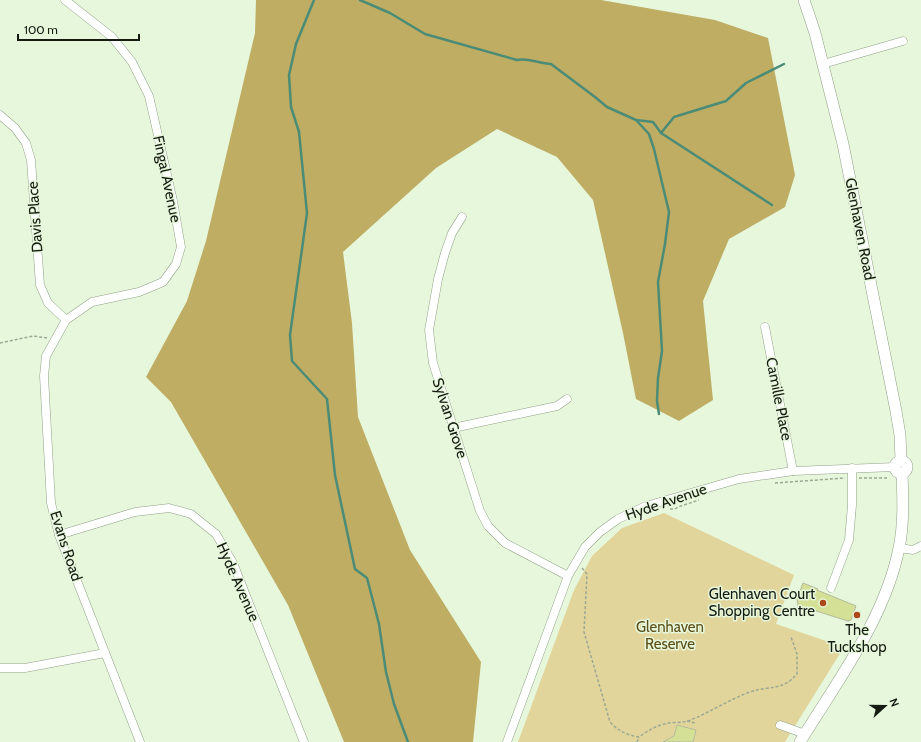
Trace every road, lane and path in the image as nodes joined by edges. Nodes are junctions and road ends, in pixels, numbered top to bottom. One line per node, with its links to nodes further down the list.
1 (65, 0): 7 (street, Fingal Avenue)
2 (804, 0): 4 (main road, Glenhaven Road)
3 (903, 41): 4 (street)
4 (823, 64): 13 (main road, Glenhaven Road)
5 (0, 116): 7 (street, Davis Place)
6 (462, 218): 12 (street, Sylvan Grove)
7 (66, 320): 9 (street, Evans Road)
8 (765, 327): 15 (street, Camille Place)
9 (54, 341): 10 (path); 21 (street, Evans Road)
10 (0, 343)
11 (567, 399): 12 (street)
12 (453, 428): 25 (street, Sylvan Grove)
13 (900, 467): 14 (street, Hyde Avenue); 23 (main road, Glenhaven Road)
14 (852, 468): 15 (street, Hyde Avenue); 16 (street)
15 (793, 471): 24 (street, Hyde Avenue)
16 (852, 478): 17 (path); 18 (path); 26 (street)
17 (889, 478)
18 (772, 483)
19 (704, 498): 20 (path)
20 (670, 509)
21 (59, 535): 28 (street, Evans Road); 36 (street, Hyde Avenue)
22 (921, 546): 23 (street)
23 (899, 548): 34 (main road, Glenhaven Road)
24 (576, 562): 25 (street, Hyde Avenue); 33 (path)
25 (568, 576): 37 (street, Hyde Avenue)
26 (831, 588)
27 (791, 637): 30 (path)
28 (105, 653): 29 (street); 35 (street, Evans Road)
29 (0, 668)
30 (687, 721): 31 (path); 33 (path)
31 (695, 723)
32 (780, 725): 34 (street)
33 (639, 737): 38 (path)
34 (803, 738)
35 (140, 742)
36 (304, 742)
37 (507, 742)
38 (637, 742)

